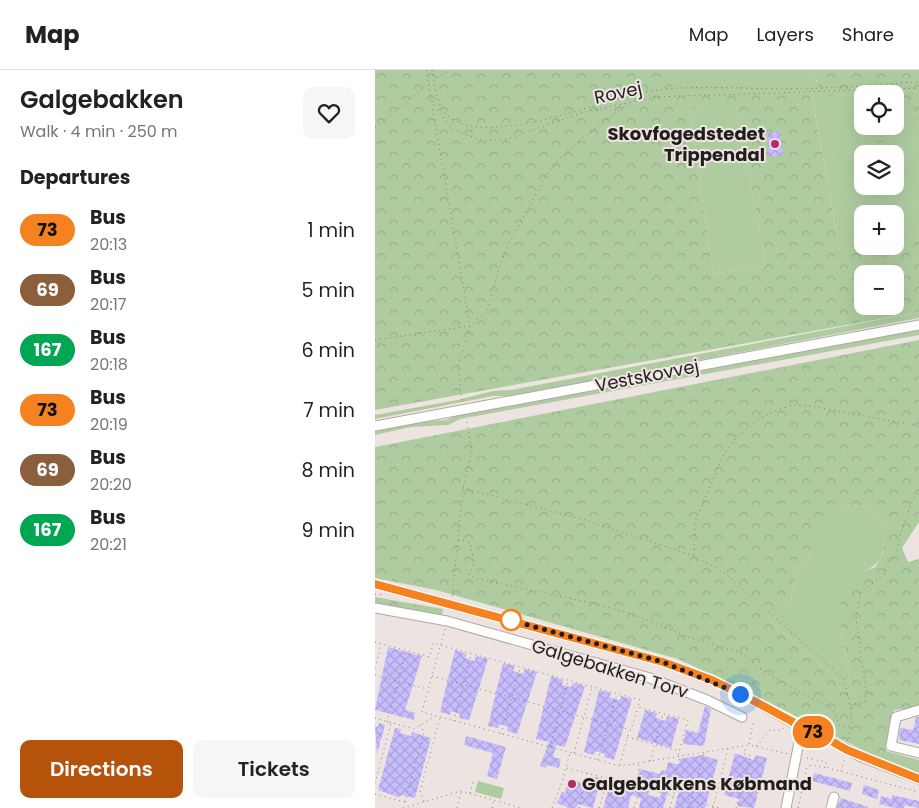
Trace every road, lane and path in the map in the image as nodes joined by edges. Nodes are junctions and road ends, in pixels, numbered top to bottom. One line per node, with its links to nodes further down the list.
1 (425, 70): 6 (path)
2 (432, 70): 4 (path)
3 (450, 70): 4 (path)
4 (434, 80): 5 (path); 6 (path)
5 (919, 82)
6 (428, 84): 8 (path); 10 (path)
7 (919, 88): 9 (path, Rovej)
8 (432, 101): 9 (path, Rovej); 12 (path)
9 (630, 102): 12 (path)
10 (375, 128)
11 (919, 325): 16 (street, Vestskovvej)
12 (470, 326): 13 (path); 14 (path)
13 (375, 340)
14 (463, 404)
15 (465, 415): 18 (path)
16 (375, 426)
17 (919, 426): 21 (path)
18 (463, 488): 20 (path); 21 (path)
19 (919, 492): 42 (path)
20 (458, 540): 23 (path); 58 (path)
21 (694, 556): 42 (path)
22 (375, 584): 23 (street)
23 (451, 604): 25 (street); 52 (street)
24 (375, 608): 25 (street, Galgebakken Torv)
25 (447, 621): 28 (path); 49 (street, Galgebakken Torv)
26 (375, 642): 27 (path)
27 (381, 644): 29 (path); 32 (path)
28 (440, 645): 29 (path); 30 (path); 34 (path)
29 (406, 651): 36 (path)
30 (471, 654): 31 (path); 37 (path)
31 (520, 667): 35 (path); 41 (path)
32 (375, 668)
33 (375, 675): 36 (path)
34 (432, 676): 37 (path); 39 (path)
35 (568, 680): 38 (path); 45 (path)
36 (398, 681): 39 (path); 54 (path)
37 (464, 684): 41 (path); 53 (path)
38 (592, 687): 40 (path); 48 (path)
39 (428, 689): 47 (path)
40 (617, 693): 43 (path); 56 (path)
41 (512, 698): 45 (path); 61 (path)
42 (850, 705): 58 (path)
43 (638, 706): 46 (path); 59 (path)
44 (919, 710): 73 (street)
45 (560, 711): 48 (path); 67 (path)
46 (663, 713): 63 (path); 70 (path)
47 (435, 716): 51 (path); 57 (path)
48 (584, 717): 56 (path); 74 (path)
49 (743, 717): 64 (path)
50 (375, 718): 54 (path)
51 (441, 718): 53 (path); 101 (path)
52 (789, 720): 60 (street); 66 (path)
53 (454, 721): 61 (path)
54 (387, 722): 55 (path)
55 (391, 723): 57 (path); 89 (path)
56 (608, 724): 59 (path); 78 (path)
57 (420, 725): 100 (path)
58 (851, 727): 69 (path)
59 (629, 730): 62 (path)
60 (801, 732): 69 (street); 116 (street)
61 (501, 734): 67 (path)
62 (627, 737): 63 (path); 81 (path)
63 (654, 744): 70 (path); 79 (path)
64 (749, 745): 65 (path); 66 (path)
65 (746, 746): 68 (path); 115 (path)
66 (756, 746): 75 (path)
67 (550, 747): 72 (path)
68 (729, 748): 71 (path); 103 (path)
69 (847, 750): 84 (path); 88 (street)
70 (679, 751): 76 (path)
71 (704, 752): 76 (path); 99 (path)
72 (570, 753): 74 (path); 82 (path)
73 (919, 753)
74 (574, 754): 78 (path)
75 (790, 754)
76 (679, 757): 79 (path); 96 (path)
77 (807, 758): 83 (path)
78 (598, 760): 81 (path)
79 (650, 761): 80 (path)
80 (637, 763): 81 (path); 90 (path)
81 (620, 766)
82 (567, 768): 85 (path); 108 (path)
83 (828, 768): 84 (path); 117 (path)
84 (841, 772): 93 (path)
85 (587, 773): 86 (path); 109 (path)
86 (607, 778): 90 (path); 110 (path)
87 (474, 779): 95 (path)
88 (919, 779)
89 (375, 782)
90 (635, 785): 91 (path)
91 (641, 787): 96 (path); 111 (path)
92 (461, 791): 95 (path); 101 (path); 105 (path)
93 (919, 792)
94 (375, 794): 100 (path)
95 (470, 794): 98 (path)
96 (673, 796): 99 (path); 112 (path)
97 (834, 797): 118 (street)
98 (494, 800): 106 (path); 107 (path)
99 (691, 800): 103 (path); 113 (path)
100 (405, 802): 102 (path)
101 (424, 802): 102 (path)
102 (407, 807): 104 (path)
103 (713, 807): 114 (path)
104 (403, 808)
105 (457, 808)
106 (492, 808)
107 (522, 808)
108 (551, 808)
109 (579, 808)
110 (599, 808)
111 (634, 808)
112 (669, 808)
113 (689, 808)
114 (720, 808)
115 (736, 808)
116 (786, 808)
117 (798, 808)
118 (831, 808)

